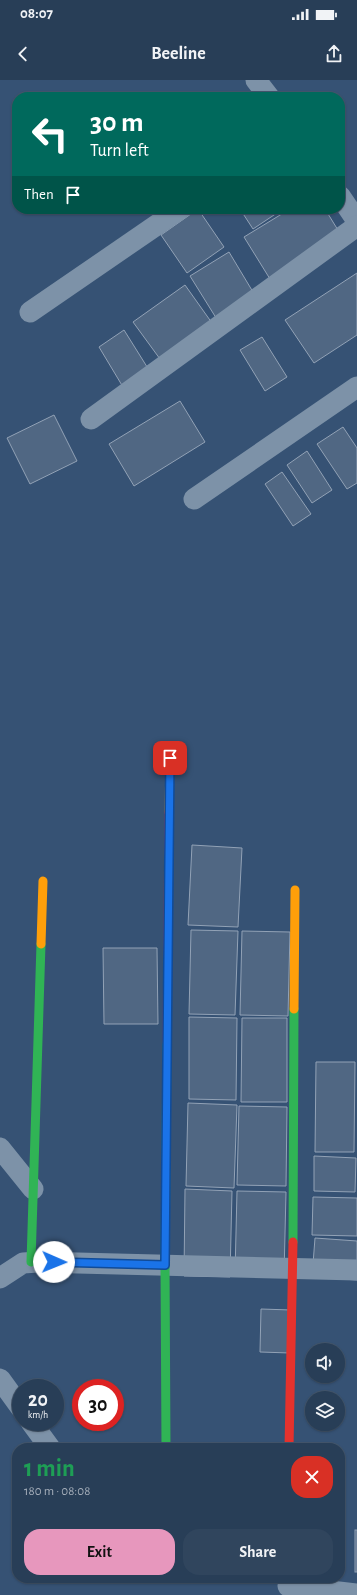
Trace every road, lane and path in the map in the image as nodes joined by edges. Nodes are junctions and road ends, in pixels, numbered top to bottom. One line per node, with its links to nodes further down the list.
1 (256, 80): 2 (street)
2 (265, 92)
3 (345, 203): 5 (street)
4 (173, 214): 7 (street)
5 (357, 221)
6 (357, 226): 9 (street)
7 (30, 312)
8 (357, 387): 10 (street)
9 (91, 419)
10 (194, 500)
11 (170, 758): 17 (street)
12 (43, 881): 15 (street)
13 (295, 890): 18 (street)
14 (0, 1148): 15 (street)
15 (33, 1188): 16 (street)
16 (31, 1262): 17 (street); 20 (street)
17 (165, 1265): 18 (street); 25 (street)
18 (292, 1268): 19 (street); 26 (street)
19 (357, 1270)
20 (0, 1278)
21 (0, 1379): 22 (street)
22 (12, 1396)
23 (38, 1431): 24 (street)
24 (46, 1443)
25 (166, 1443)
26 (289, 1443)
27 (288, 1586): 28 (street)
28 (357, 1594)

